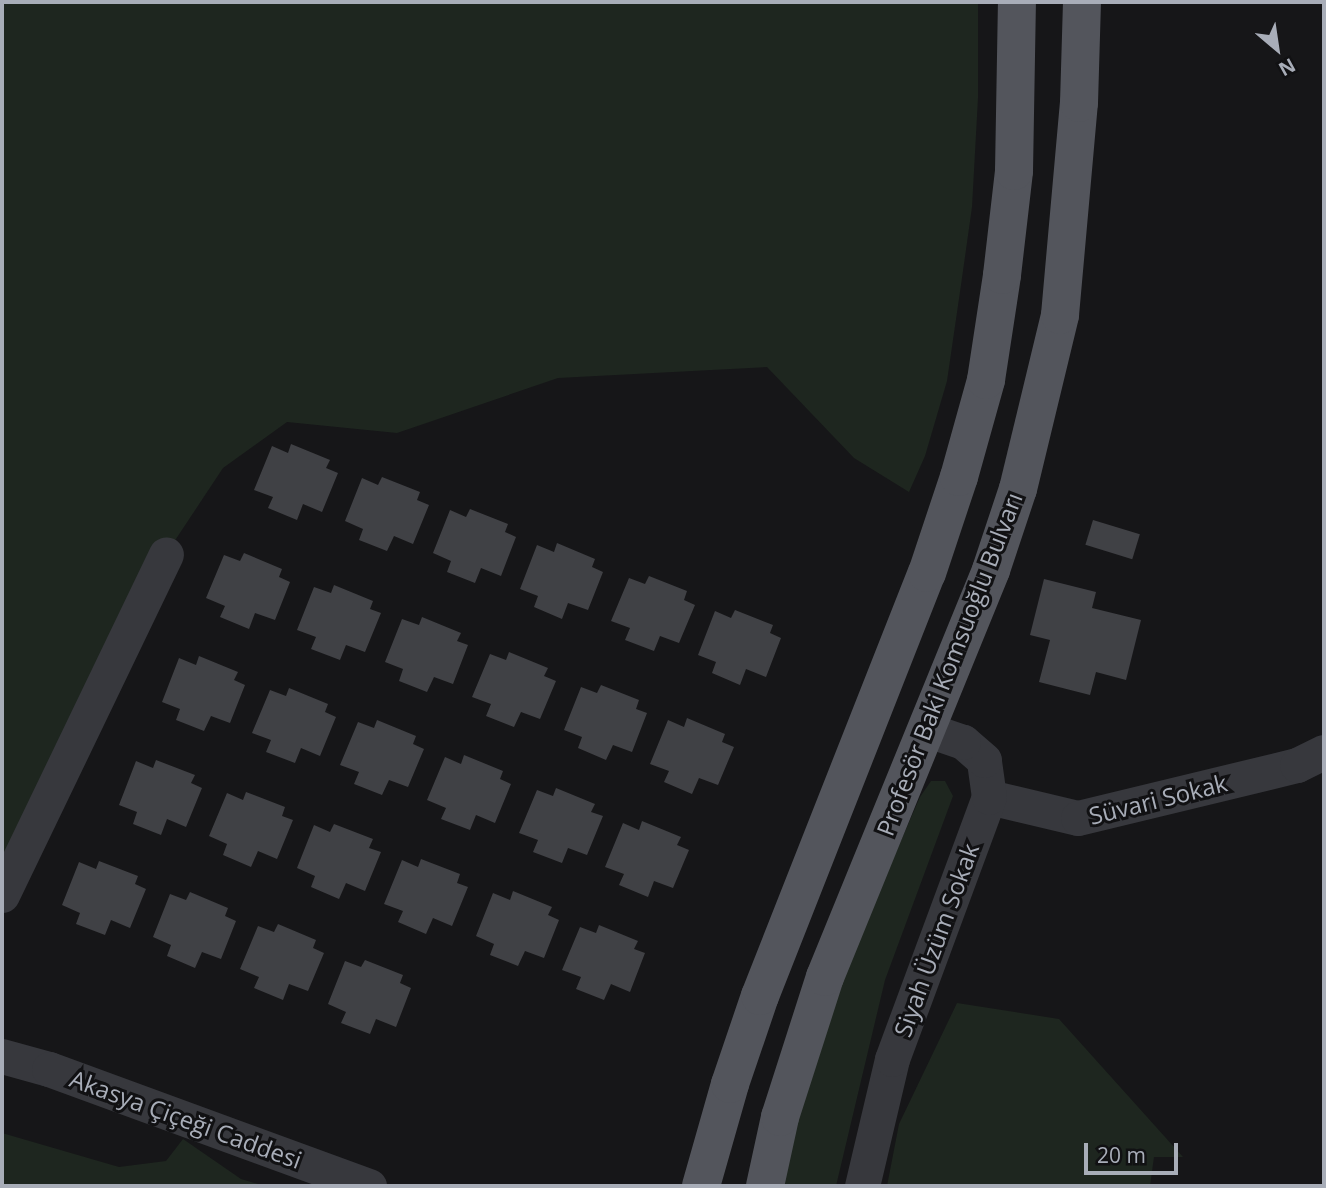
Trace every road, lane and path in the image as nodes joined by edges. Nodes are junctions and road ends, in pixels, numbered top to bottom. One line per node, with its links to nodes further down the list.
1 (1017, 2): 10 (main road)
2 (1082, 2): 4 (main road, Profesör Baki Komsuoğlu Bulvarı)
3 (166, 554): 7 (street)
4 (925, 729): 6 (street, Siyah Üzüm Sokak); 11 (main road, Profesör Baki Komsuoğlu Bulvarı)
5 (1324, 752): 6 (street, Süvari Sokak)
6 (989, 797): 12 (street, Siyah Üzüm Sokak)
7 (2, 895)
8 (2, 1056): 9 (street, Akasya Çiçeği Caddesi)
9 (369, 1186)
10 (701, 1186)
11 (765, 1186)
12 (862, 1186)

